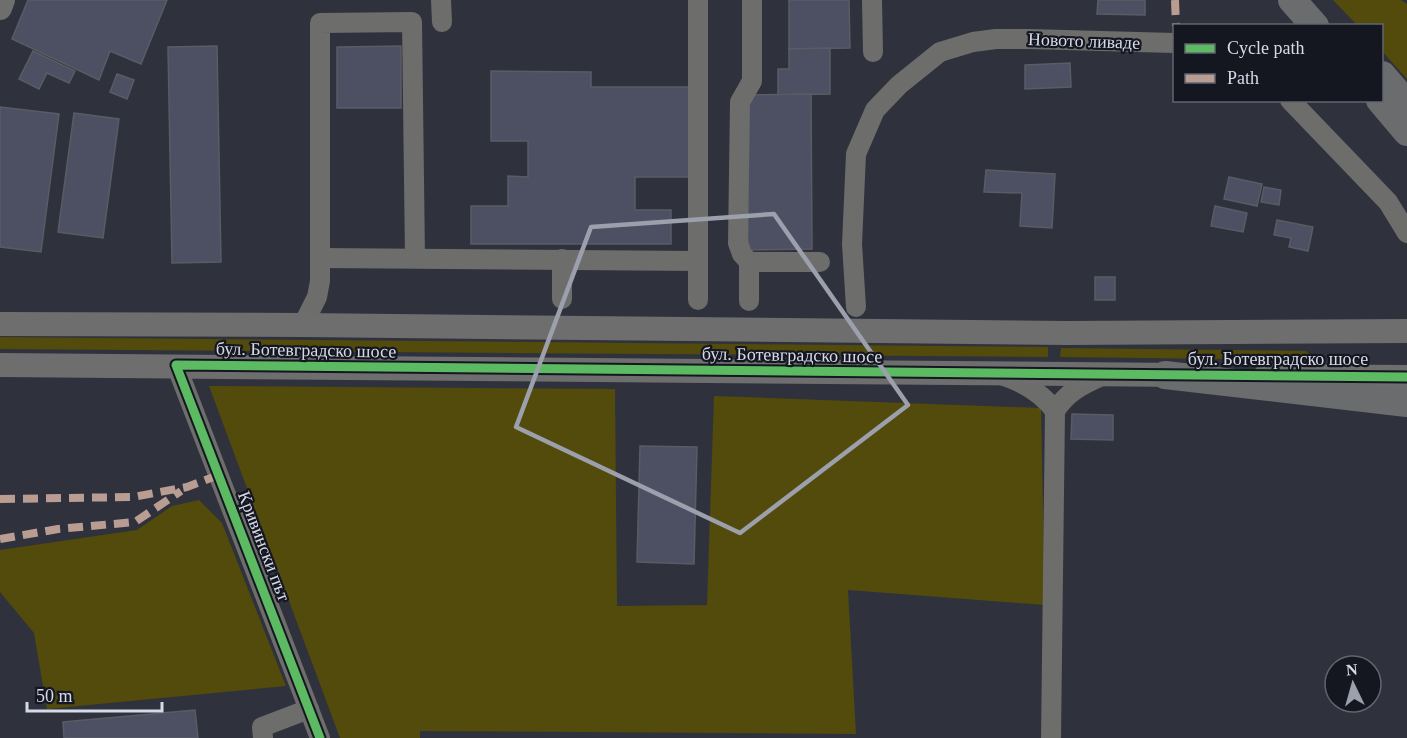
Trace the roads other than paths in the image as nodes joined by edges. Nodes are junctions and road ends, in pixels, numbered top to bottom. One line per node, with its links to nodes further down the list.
1 (3, 0): 8 (main road)
2 (441, 0): 9 (street)
3 (698, 0): 23 (street)
4 (752, 0): 24 (street)
5 (873, 0): 13 (street)
6 (1292, 0): 10 (highway)
7 (1314, 0): 11 (highway)
8 (0, 8)
9 (442, 22)
10 (1313, 24)
11 (1335, 24)
12 (1173, 43): 29 (street, Новото ливаде)
13 (873, 52)
14 (1383, 76): 17 (highway)
15 (1292, 102): 19 (street)
16 (1382, 102): 18 (highway)
17 (1407, 104)
18 (1407, 132)
19 (1407, 233)
20 (321, 258): 21 (street); 21 (street); 33 (street)
21 (415, 258): 22 (street)
22 (562, 260): 23 (street); 26 (street)
23 (698, 261): 27 (street)
24 (749, 262): 25 (street); 28 (street)
25 (820, 262)
26 (562, 299)
27 (698, 300)
28 (749, 301)
29 (856, 307)
30 (0, 314): 32 (main road)
31 (0, 324): 32 (main road, бул. Ботевградско шосе)
32 (50, 324): 33 (main road, бул. Ботевградско шосе)
33 (303, 325): 34 (main road, бул. Ботевградско шосе)
34 (1407, 331)
35 (0, 365): 36 (main road, бул. Ботевградско шосе)
36 (176, 365): 37 (main road, бул. Ботевградско шосе); 43 (street, Кривински път)
37 (994, 373): 38 (main road, бул. Ботевградско шосе); 42 (street)
38 (1106, 374): 39 (main road, бул. Ботевградско шосе); 42 (street)
39 (1165, 375): 40 (main road, бул. Ботевградско шосе); 41 (highway)
40 (1407, 377)
41 (1407, 403)
42 (1055, 411): 46 (street)
43 (309, 709): 44 (street); 45 (street, Кривински път)
44 (263, 738)
45 (320, 738)
46 (1051, 738)

